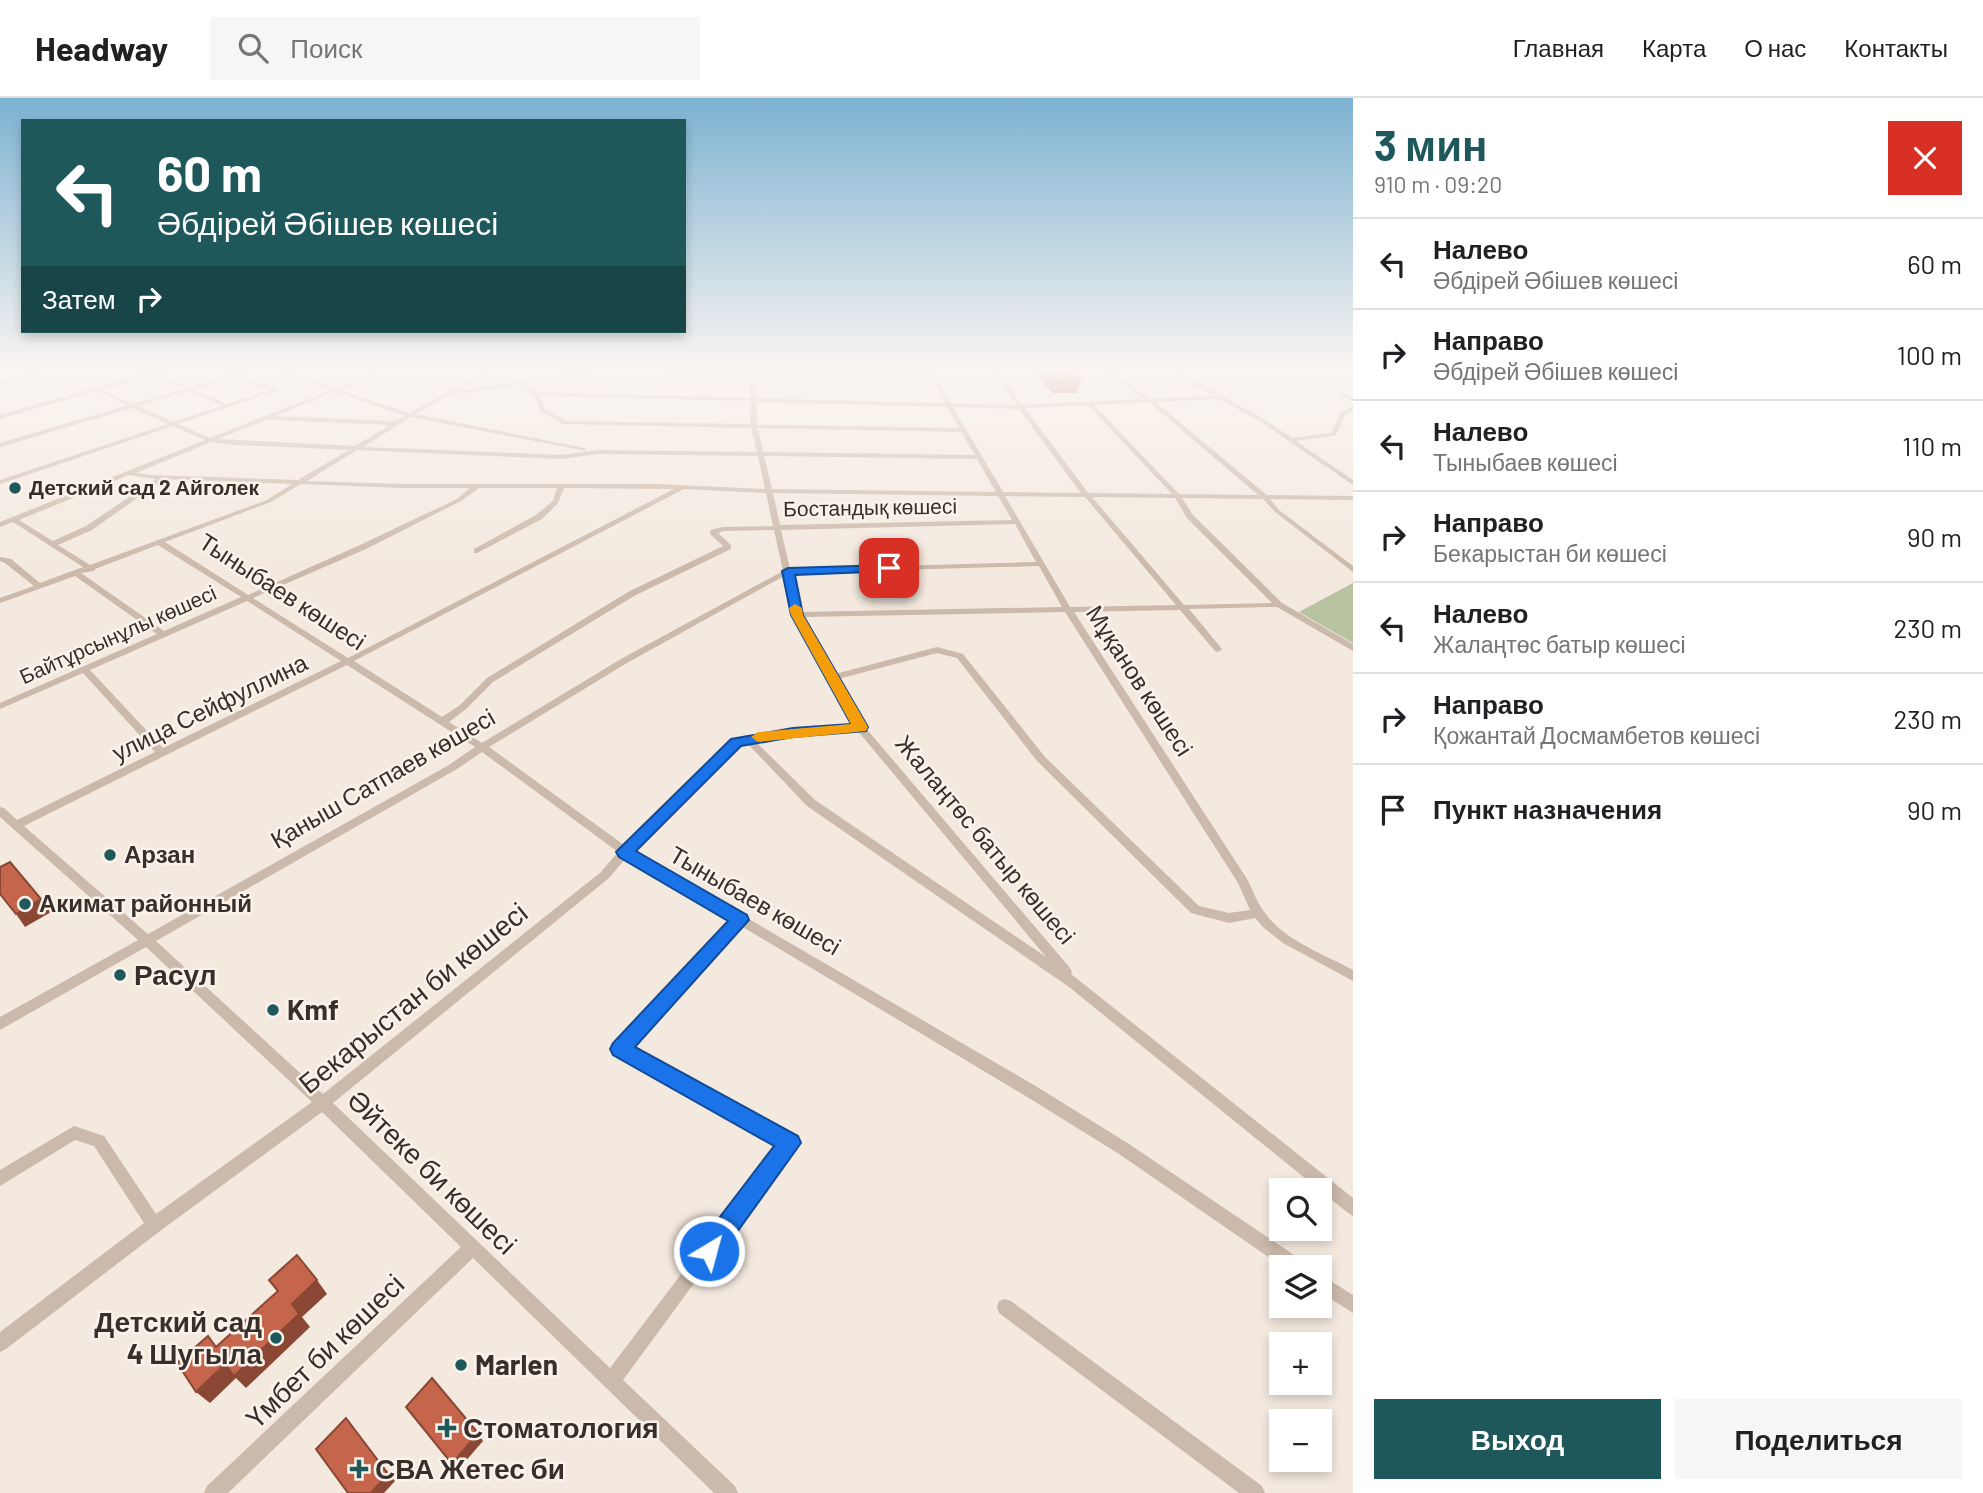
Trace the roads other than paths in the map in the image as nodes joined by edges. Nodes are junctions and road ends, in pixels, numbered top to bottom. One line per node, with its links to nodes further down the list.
1 (29, 436): 16 (street)
2 (140, 436): 23 (street)
3 (200, 436): 14 (street)
4 (218, 436): 14 (street)
5 (376, 436): 17 (street)
6 (513, 436): 18 (street)
7 (756, 436): 19 (street, Жалаңтөс батыр көшесі)
8 (968, 436): 20 (street, Мұқанов көшесі)
9 (1041, 436): 31 (street)
10 (1121, 436): 32 (street)
11 (1193, 436): 33 (street)
12 (1286, 436): 15 (street)
13 (1319, 436): 15 (street)
14 (209, 440): 17 (street); 21 (street)
15 (1292, 440): 25 (street)
16 (0, 445)
17 (354, 450): 18 (street); 24 (street)
18 (597, 453): 19 (street)
19 (760, 455): 20 (street); 29 (street, Жалаңтөс батыр көшесі)
20 (980, 457): 30 (street, Мұқанов көшесі)
21 (126, 473): 22 (street); 37 (street)
22 (162, 478): 24 (street); 42 (street)
23 (0, 482)
24 (301, 483): 26 (street); 41 (street)
25 (1353, 483)
26 (477, 486): 27 (street); 51 (street, Байтұрсынұлы көшесі)
27 (561, 487): 28 (street); 43 (street)
28 (681, 488): 29 (street); 60 (street, улица Сейфуллина)
29 (768, 491): 30 (street); 40 (street, Жалаңтөс батыр көшесі)
30 (1000, 492): 31 (street); 38 (street, Мұқанов көшесі)
31 (1085, 493): 32 (street); 54 (street)
32 (1176, 494): 33 (street); 53 (street)
33 (1264, 496): 34 (street); 47 (street)
34 (1341, 497): 35 (street); 36 (street)
35 (1353, 498)
36 (1353, 506)
37 (13, 519): 39 (street); 42 (street)
38 (1017, 522): 40 (street, Бостандық көшесі); 45 (street, Мұқанов көшесі)
39 (0, 525)
40 (775, 528): 48 (street, Жалаңтөс батыр көшесі); 64 (street, Бостандық көшесі)
41 (161, 543): 46 (street); 51 (street, Тыныбаев көшесі)
42 (53, 544): 46 (street)
43 (477, 551)
44 (0, 559): 50 (street)
45 (1041, 564): 48 (street); 55 (street, Мұқанов көшесі)
46 (91, 569): 49 (street)
47 (1353, 570)
48 (788, 571): 56 (street, Жалаңтөс батыр көшесі); 67 (street, Қаныш Сатпаев көшесі)
49 (77, 574): 50 (street); 57 (street)
50 (40, 587): 52 (street)
51 (246, 597): 57 (street, Байтұрсынұлы көшесі); 60 (street, Тыныбаев көшесі)
52 (0, 601)
53 (1279, 605): 54 (street); 58 (street)
54 (1179, 606): 55 (street); 59 (street)
55 (1067, 608): 56 (street); 72 (street, Мұқанов көшесі)
56 (797, 615): 62 (street, Жалаңтөс батыр көшесі)
57 (162, 634): 61 (street, Байтұрсынұлы көшесі)
58 (1353, 648)
59 (1218, 649)
60 (346, 662): 64 (street, Тыныбаев көшесі); 68 (street, улица Сейфуллина)
61 (83, 669): 63 (street, Байтұрсынұлы көшесі); 68 (street)
62 (832, 678): 65 (street, Жалаңтөс батыр көшесі); 72 (street)
63 (0, 706)
64 (442, 722): 67 (street, Тыныбаев көшесі)
65 (860, 727): 66 (street); 76 (street, Жалаңтөс батыр көшесі)
66 (747, 738): 71 (street, Бекарыстан би көшесі); 76 (street, Жалаңтөс батыр көшесі)
67 (482, 747): 71 (street, Тыныбаев көшесі); 74 (street, Қаныш Сатпаев көшесі)
68 (162, 753): 70 (street, улица Сейфуллина)
69 (0, 811): 70 (street, Әйтеке би көшесі)
70 (16, 825): 74 (street, Әйтеке би көшесі)
71 (625, 852): 73 (street, Тыныбаев көшесі); 78 (street, Бекарыстан би көшесі)
72 (1258, 913): 75 (street, Мұқанов көшесі)
73 (740, 920): 83 (street, Тыныбаев көшесі); 88 (street)
74 (146, 939): 77 (street, Қаныш Сатпаев көшесі); 78 (street, Әйтеке би көшесі)
75 (1353, 976)
76 (1074, 983): 80 (street, Жалаңтөс батыр көшесі)
77 (0, 1024)
78 (323, 1103): 81 (street, Бекарыстан би көшесі); 82 (street, Әйтеке би көшесі)
79 (0, 1179): 81 (street)
80 (1353, 1208)
81 (154, 1225): 87 (street, Бекарыстан би көшесі)
82 (473, 1247): 88 (street, Әйтеке би көшесі); 89 (street, Үмбет би көшесі)
83 (1279, 1255)
84 (1332, 1290): 85 (street)
85 (1353, 1305)
86 (1004, 1307): 91 (street)
87 (0, 1343)
88 (611, 1381): 90 (street, Әйтеке би көшесі)
89 (214, 1493)
90 (728, 1493)
91 (1255, 1493)

